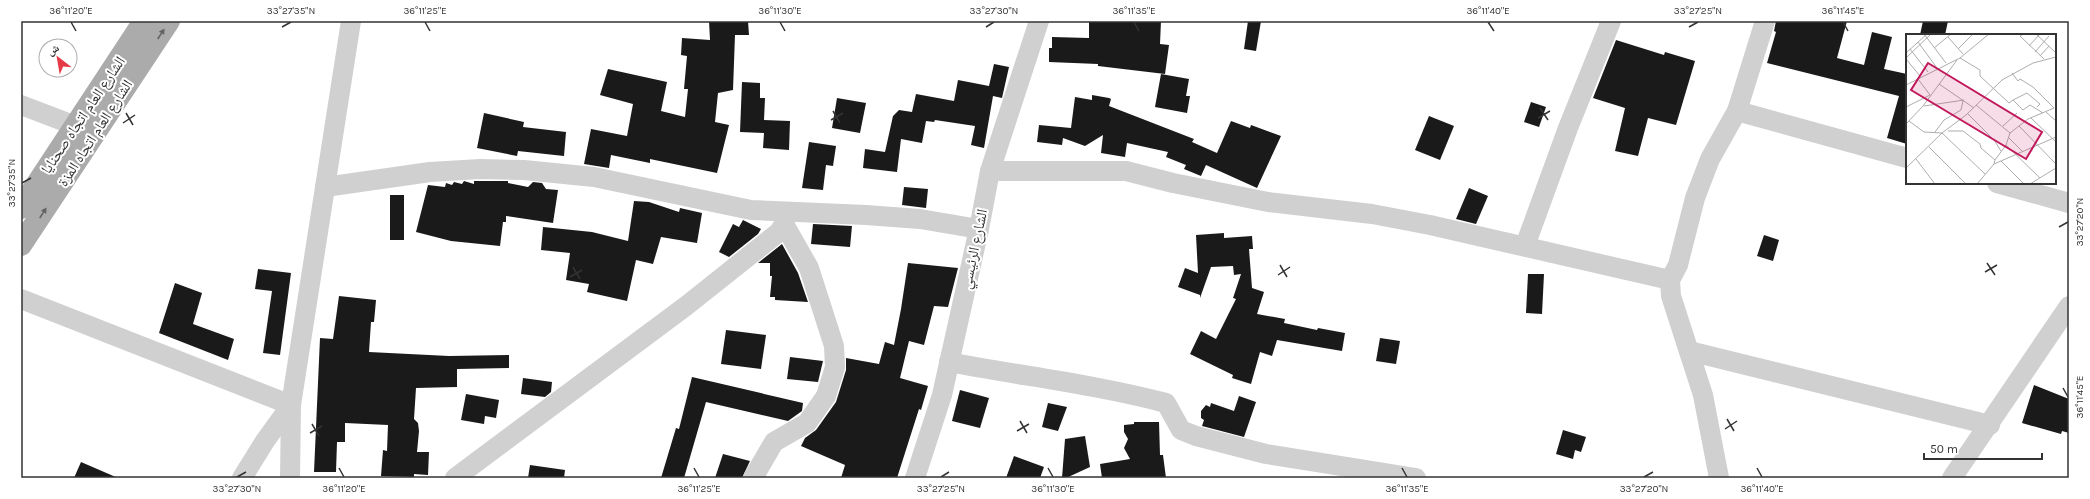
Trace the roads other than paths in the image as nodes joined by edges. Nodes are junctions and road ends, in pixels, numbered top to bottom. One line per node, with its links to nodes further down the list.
1 (144, 21): 7 (main road, الشارع العام اتجاه صحنايا)
2 (169, 21): 7 (main road, الشارع العام اتجاه المزة, one-way to 2)
3 (351, 21): 14 (street)
4 (1039, 21): 12 (street, الشارع الرئيسي)
5 (1611, 21): 20 (street)
6 (1765, 21): 9 (street)
7 (139, 49): 10 (main road, الشارع العام اتجاه صحنايا); 19 (main road, الشارع العام اتجاه المزة, one-way to 7)
8 (21, 105): 10 (street)
9 (1737, 111): 11 (street); 21 (street)
10 (76, 126): 16 (main road, الشارع العام اتجاه صحنايا)
11 (1906, 158)
12 (990, 171): 18 (street, الشارع الرئيسي); 20 (street)
13 (2001, 184): 15 (street)
14 (325, 187): 17 (street); 26 (street)
15 (2069, 203)
16 (21, 208)
17 (785, 218): 18 (street); 31 (street); 32 (street)
18 (979, 229): 25 (street, الشارع الرئيسي)
19 (21, 246)
20 (1525, 246): 21 (street)
21 (1670, 280): 24 (street)
22 (21, 299): 26 (street)
23 (2069, 306): 27 (street)
24 (1689, 351): 27 (street); 28 (street)
25 (949, 362): 33 (street, الشارع الرئيسي); 34 (street)
26 (292, 405): 29 (street); 30 (street)
27 (1990, 425): 35 (street)
28 (1722, 477)
29 (242, 478)
30 (290, 478)
31 (455, 478)
32 (753, 478)
33 (915, 478)
34 (1416, 478)
35 (1952, 478)

